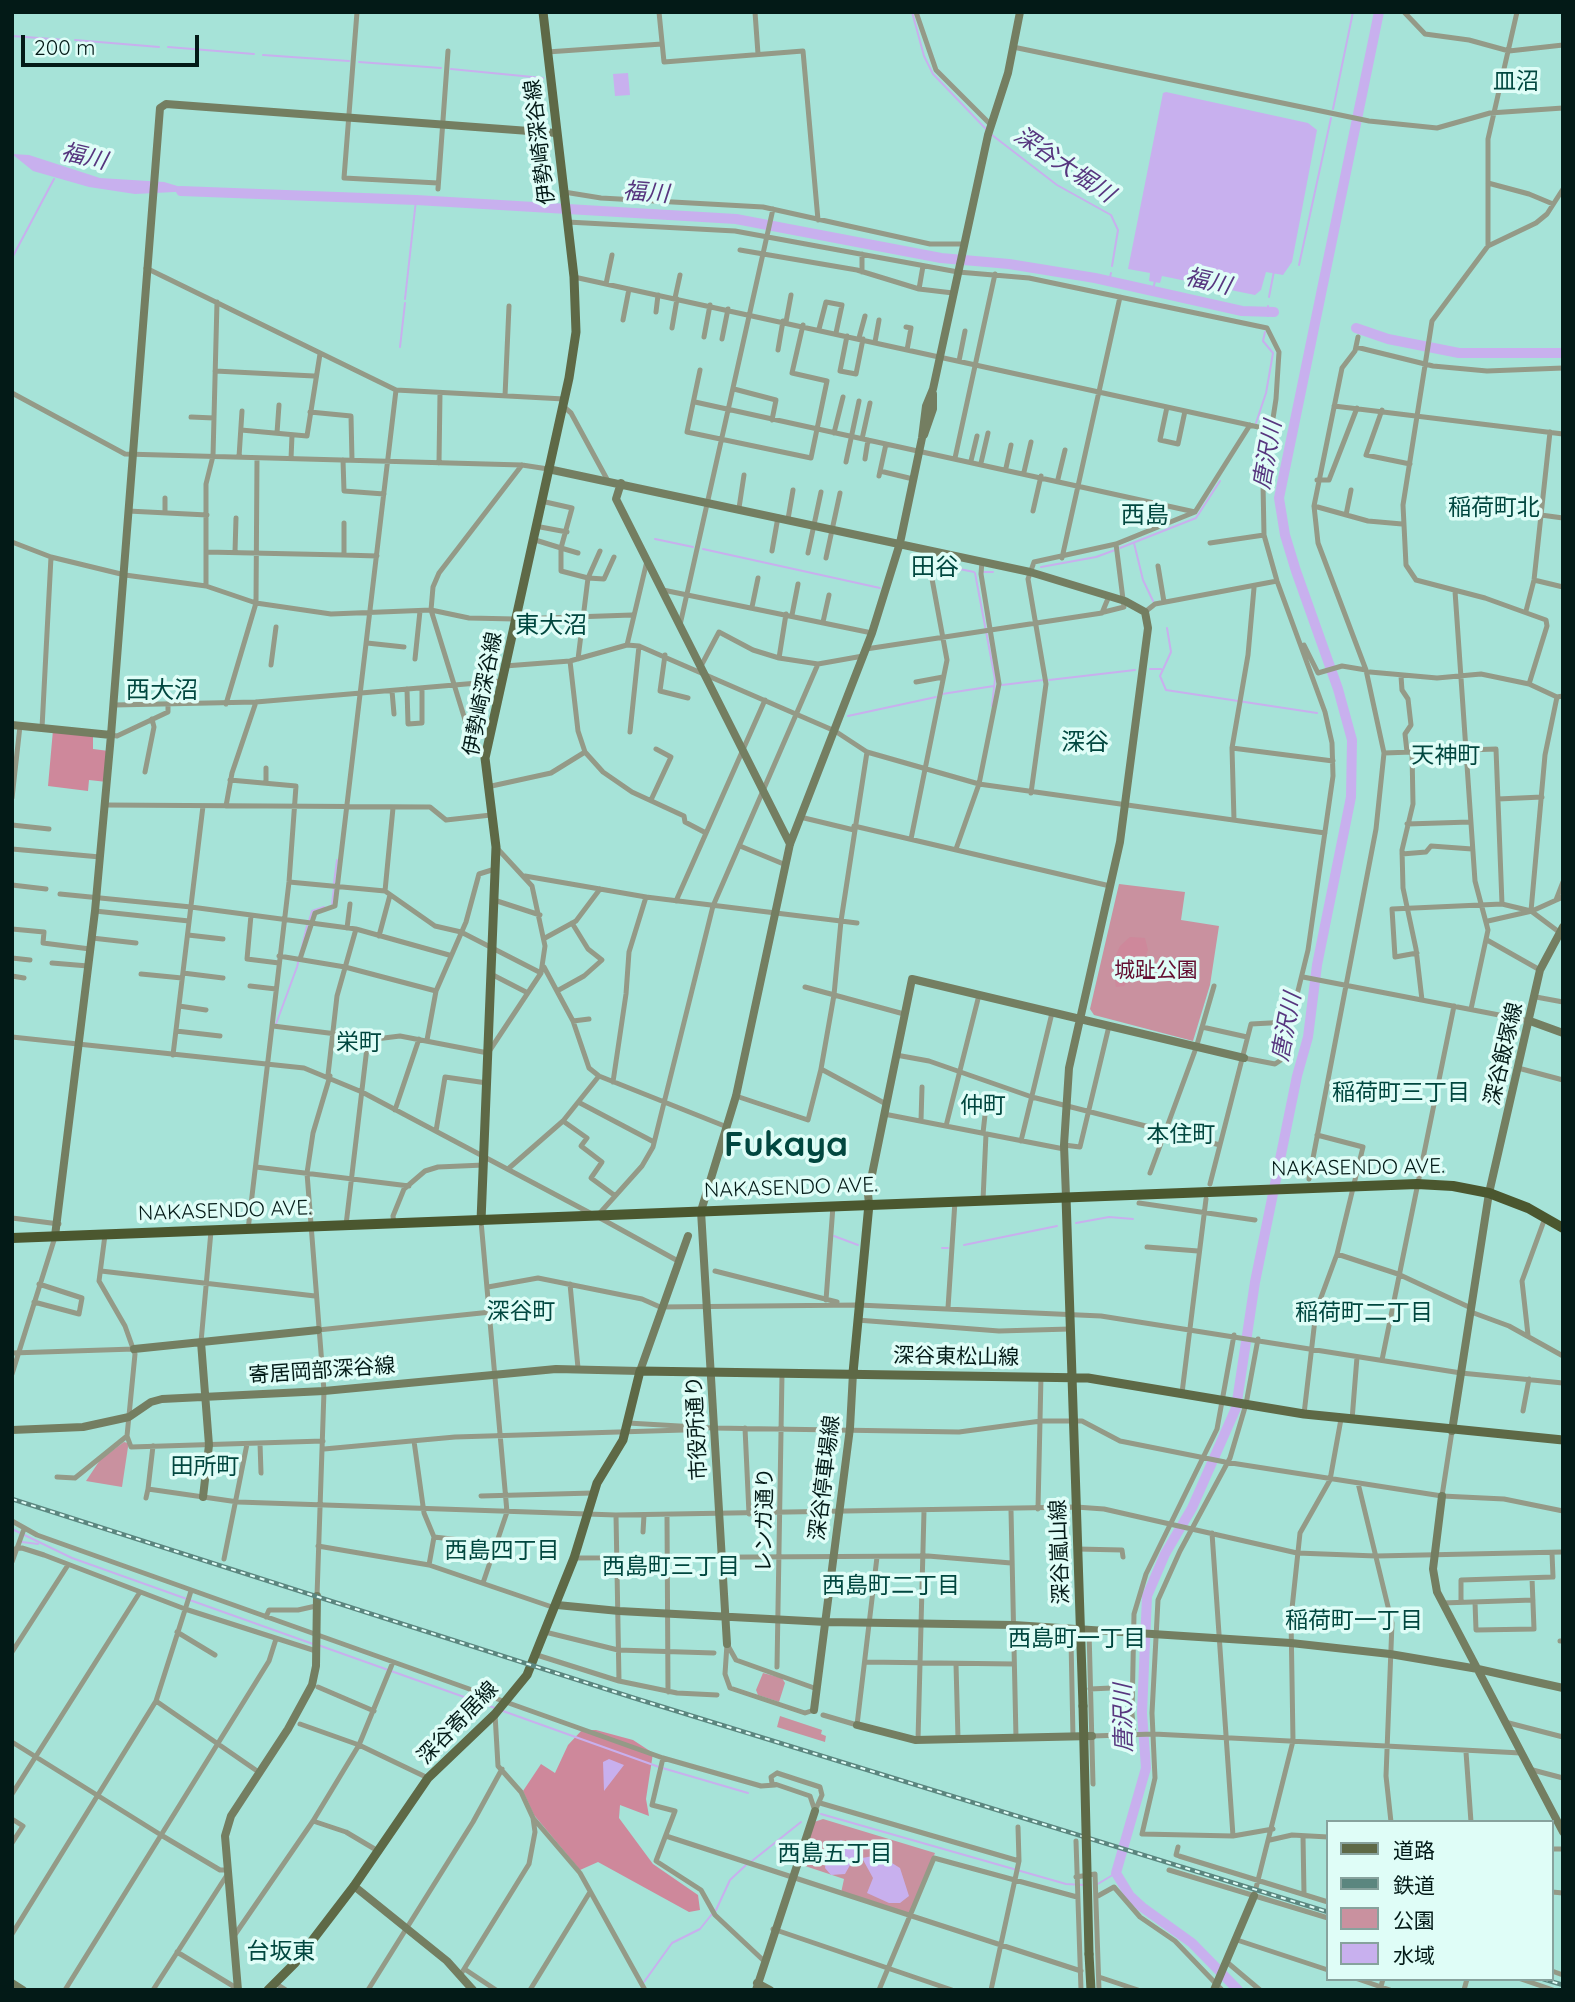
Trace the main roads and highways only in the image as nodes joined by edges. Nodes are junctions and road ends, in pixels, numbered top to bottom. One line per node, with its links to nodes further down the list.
1 (543, 12): 4 (main road, 伊勢崎深谷線)
2 (1066, 1197): 3 (highway, NAKASENDO AVE.); 5 (highway, NAKASENDO AVE.); 8 (main road, 深谷嵐山線)
3 (869, 1204): 4 (highway, NAKASENDO AVE.); 7 (main road)
4 (481, 1221): 6 (highway, NAKASENDO AVE.)
5 (1563, 1228)
6 (12, 1238)
7 (853, 1373): 8 (main road, 深谷東松山線); 10 (main road, 深谷寄居線)
8 (1072, 1378): 9 (main road, 深谷東松山線); 11 (main road, 深谷嵐山線, bridge)
9 (1563, 1440)
10 (271, 1986)
11 (1091, 1990)

